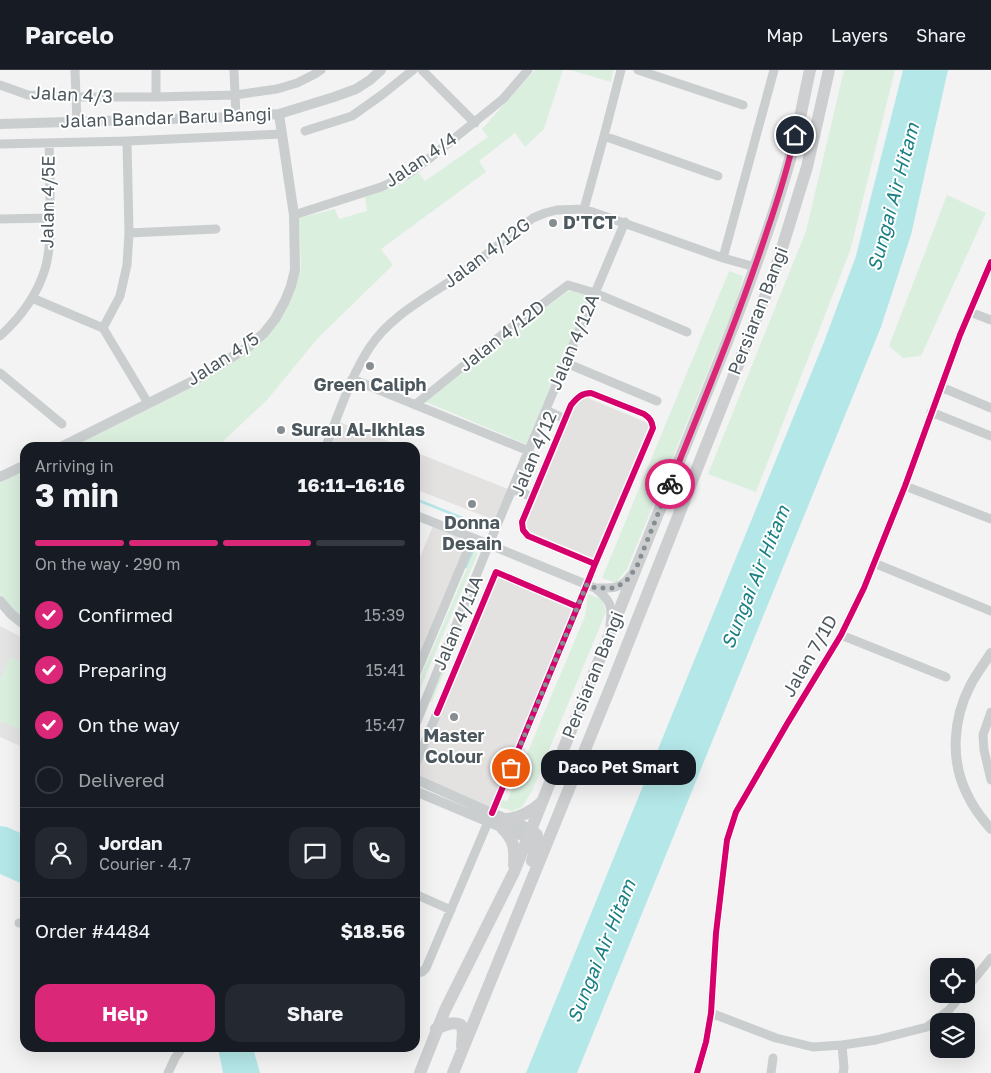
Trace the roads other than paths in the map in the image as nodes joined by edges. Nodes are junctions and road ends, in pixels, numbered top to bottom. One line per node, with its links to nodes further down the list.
1 (75, 70): 16 (street)
2 (156, 70): 17 (street)
3 (234, 70): 15 (street)
4 (321, 70): 15 (street, Jalan 4/3)
5 (381, 70): 19 (street, Jalan Bandar Baru Bangi)
6 (413, 70): 24 (street)
7 (422, 70): 22 (street)
8 (528, 70): 22 (street, Jalan 4/4)
9 (621, 70): 26 (street)
10 (638, 70): 18 (street)
11 (774, 70): 38 (street)
12 (810, 70): 40 (main road, Persiaran Bangi)
13 (829, 70): 90 (main road, Persiaran Bangi)
14 (0, 85): 16 (street, Jalan 4/3)
15 (235, 94): 17 (street, Jalan 4/3); 20 (street)
16 (76, 97): 17 (street, Jalan 4/3); 21 (street)
17 (156, 97)
18 (743, 105)
19 (279, 114): 20 (street, Jalan Bandar Baru Bangi); 25 (street, Jalan 4/5)
20 (236, 117): 21 (street, Jalan Bandar Baru Bangi)
21 (77, 122): 23 (street, Jalan Bandar Baru Bangi)
22 (475, 123): 32 (street, Jalan 4/4)
23 (0, 124)
24 (305, 132)
25 (282, 134): 27 (street); 32 (street, Jalan 4/5)
26 (604, 136): 30 (street); 31 (street)
27 (127, 141): 28 (street); 37 (street)
28 (49, 142): 29 (street); 33 (street, Jalan 4/5E)
29 (0, 144)
30 (718, 176)
31 (584, 208): 35 (street, Jalan 4/12G); 50 (street, Jalan 4/12G)
32 (294, 215): 53 (street, Jalan 4/5)
33 (50, 218): 34 (street); 42 (street, Jalan 4/5E)
34 (0, 219)
35 (625, 222): 38 (street, Jalan 4/12G); 41 (street, Jalan 4/12A)
36 (216, 229): 37 (street)
37 (129, 233): 45 (street)
38 (723, 258): 40 (street, Jalan 4/12G)
39 (991, 262): 43 (street, Jalan 7/1D)
40 (755, 267): 76 (main road, Persiaran Bangi)
41 (595, 293): 46 (street, Jalan 4/12D); 48 (street, Jalan 4/12A); 54 (street, Jalan 4/12D)
42 (32, 298): 45 (street); 47 (street, Jalan 4/5E)
43 (970, 312): 44 (street); 51 (street, Jalan 7/1D)
44 (991, 320)
45 (103, 328): 53 (street)
46 (687, 332)
47 (0, 336)
48 (566, 363): 52 (street); 56 (street, Jalan 4/12A)
49 (0, 373): 59 (street)
50 (352, 379): 54 (street); 62 (street, Jalan 4/12G)
51 (941, 387): 55 (street); 57 (street, Jalan 7/1D)
52 (657, 401)
53 (148, 404): 61 (street, Jalan 4/5)
54 (415, 405): 63 (street)
55 (991, 408)
56 (546, 410): 58 (street, Jalan 4/12); 63 (street, Jalan 4/12A)
57 (931, 412): 60 (street); 66 (street, Jalan 7/1D)
58 (565, 419): 68 (street, Jalan 4/12); 74 (street, Jalan 4/12)
59 (62, 424)
60 (991, 436)
61 (71, 442)
62 (327, 442)
63 (529, 451): 67 (street, Jalan 4/12A)
64 (20, 467): 65 (street)
65 (0, 477)
66 (905, 486): 70 (street); 73 (street, Jalan 7/1D)
67 (513, 489): 68 (street, Jalan 4/12); 72 (street, Jalan 4/12A)
68 (532, 497): 74 (street, Jalan 4/12)
69 (420, 517): 71 (street)
70 (991, 519)
71 (473, 538): 72 (street); 86 (street)
72 (489, 544): 75 (street, Jalan 4/11A); 78 (street)
73 (874, 563): 81 (street); 84 (street, Jalan 7/1D)
74 (595, 564): 78 (street, Jalan 4/12)
75 (481, 565): 77 (street); 89 (street, Jalan 4/11A)
76 (637, 566): 78 (street); 83 (main road, Persiaran Bangi)
77 (496, 572): 80 (street, Jalan 4/11A); 91 (street, Jalan 4/11A)
78 (591, 586): 80 (street, Jalan 4/12); 83 (street)
79 (0, 601): 82 (street)
80 (578, 607): 96 (street, Jalan 4/12)
81 (991, 611)
82 (20, 621)
83 (609, 635): 95 (main road, Persiaran Bangi)
84 (841, 635): 87 (street); 108 (street, Jalan 7/1D)
85 (991, 653): 98 (street)
86 (420, 664)
87 (946, 677)
88 (991, 712): 92 (street)
89 (420, 714)
90 (594, 725): 99 (main road); 107 (main road, Persiaran Bangi)
91 (420, 754)
92 (991, 780)
93 (420, 782): 96 (street)
94 (420, 793): 96 (street)
95 (542, 802): 97 (main road); 99 (main road, Persiaran Bangi)
96 (488, 821): 97 (street); 102 (street, Jalan 4/12)
97 (505, 824): 99 (street); 100 (main road)
98 (991, 829)
99 (532, 834): 100 (main road, Persiaran Bangi); 107 (main road)
100 (514, 872): 109 (main road, Persiaran Bangi)
101 (420, 896): 102 (street)
102 (451, 910): 104 (street, Jalan 4/12)
103 (991, 958): 105 (street)
104 (420, 972)
105 (975, 978)
106 (955, 1003): 110 (street)
107 (481, 1006): 112 (main road, Persiaran Bangi)
108 (711, 1013): 110 (street); 117 (street, Jalan 7/1D)
109 (436, 1029): 112 (main road); 115 (main road, Persiaran Bangi)
110 (842, 1045): 119 (street)
111 (179, 1052): 114 (street)
112 (461, 1053): 116 (main road, Persiaran Bangi)
113 (773, 1058): 118 (street)
114 (168, 1073)
115 (420, 1073)
116 (452, 1073)
117 (697, 1073)
118 (771, 1073)
119 (843, 1073)

